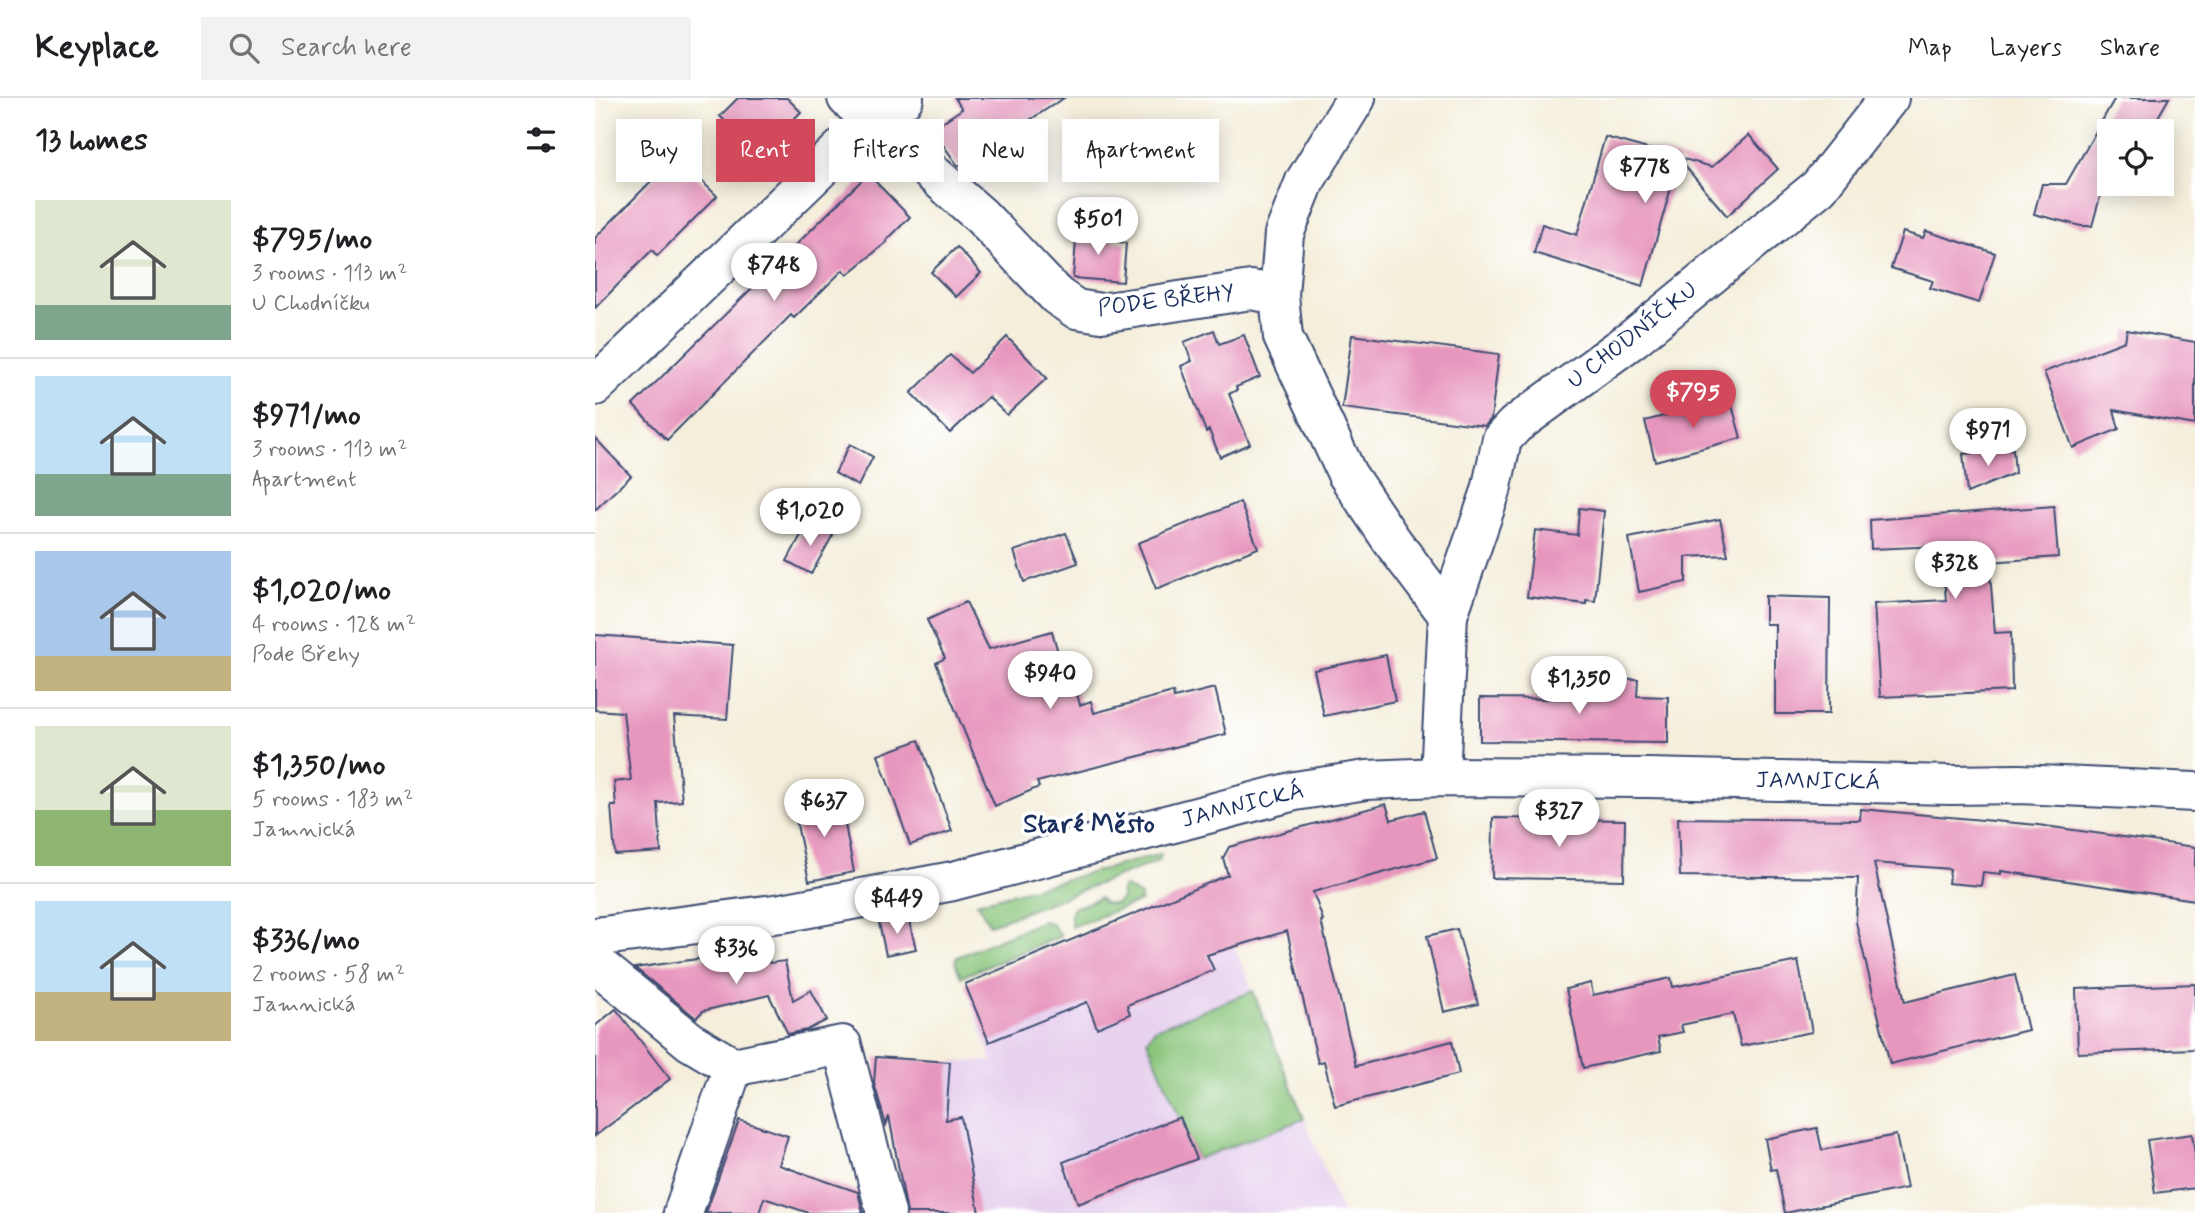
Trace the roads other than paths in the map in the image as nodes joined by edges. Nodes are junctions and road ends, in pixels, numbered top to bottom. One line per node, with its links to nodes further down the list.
1 (904, 98): 4 (street)
2 (1356, 98): 5 (street)
3 (1889, 98): 7 (street, U CHODNÍČKU)
4 (859, 108): 5 (street, PODE BŘEHY); 6 (street)
5 (1279, 295): 7 (street)
6 (595, 386)
7 (1448, 615): 8 (street)
8 (1440, 777): 9 (street, JAMNICKÁ); 10 (street, JAMNICKÁ)
9 (2195, 792)
10 (595, 937)
11 (595, 963): 12 (street)
12 (733, 1068): 13 (street); 14 (street)
13 (683, 1213)
14 (886, 1213)

